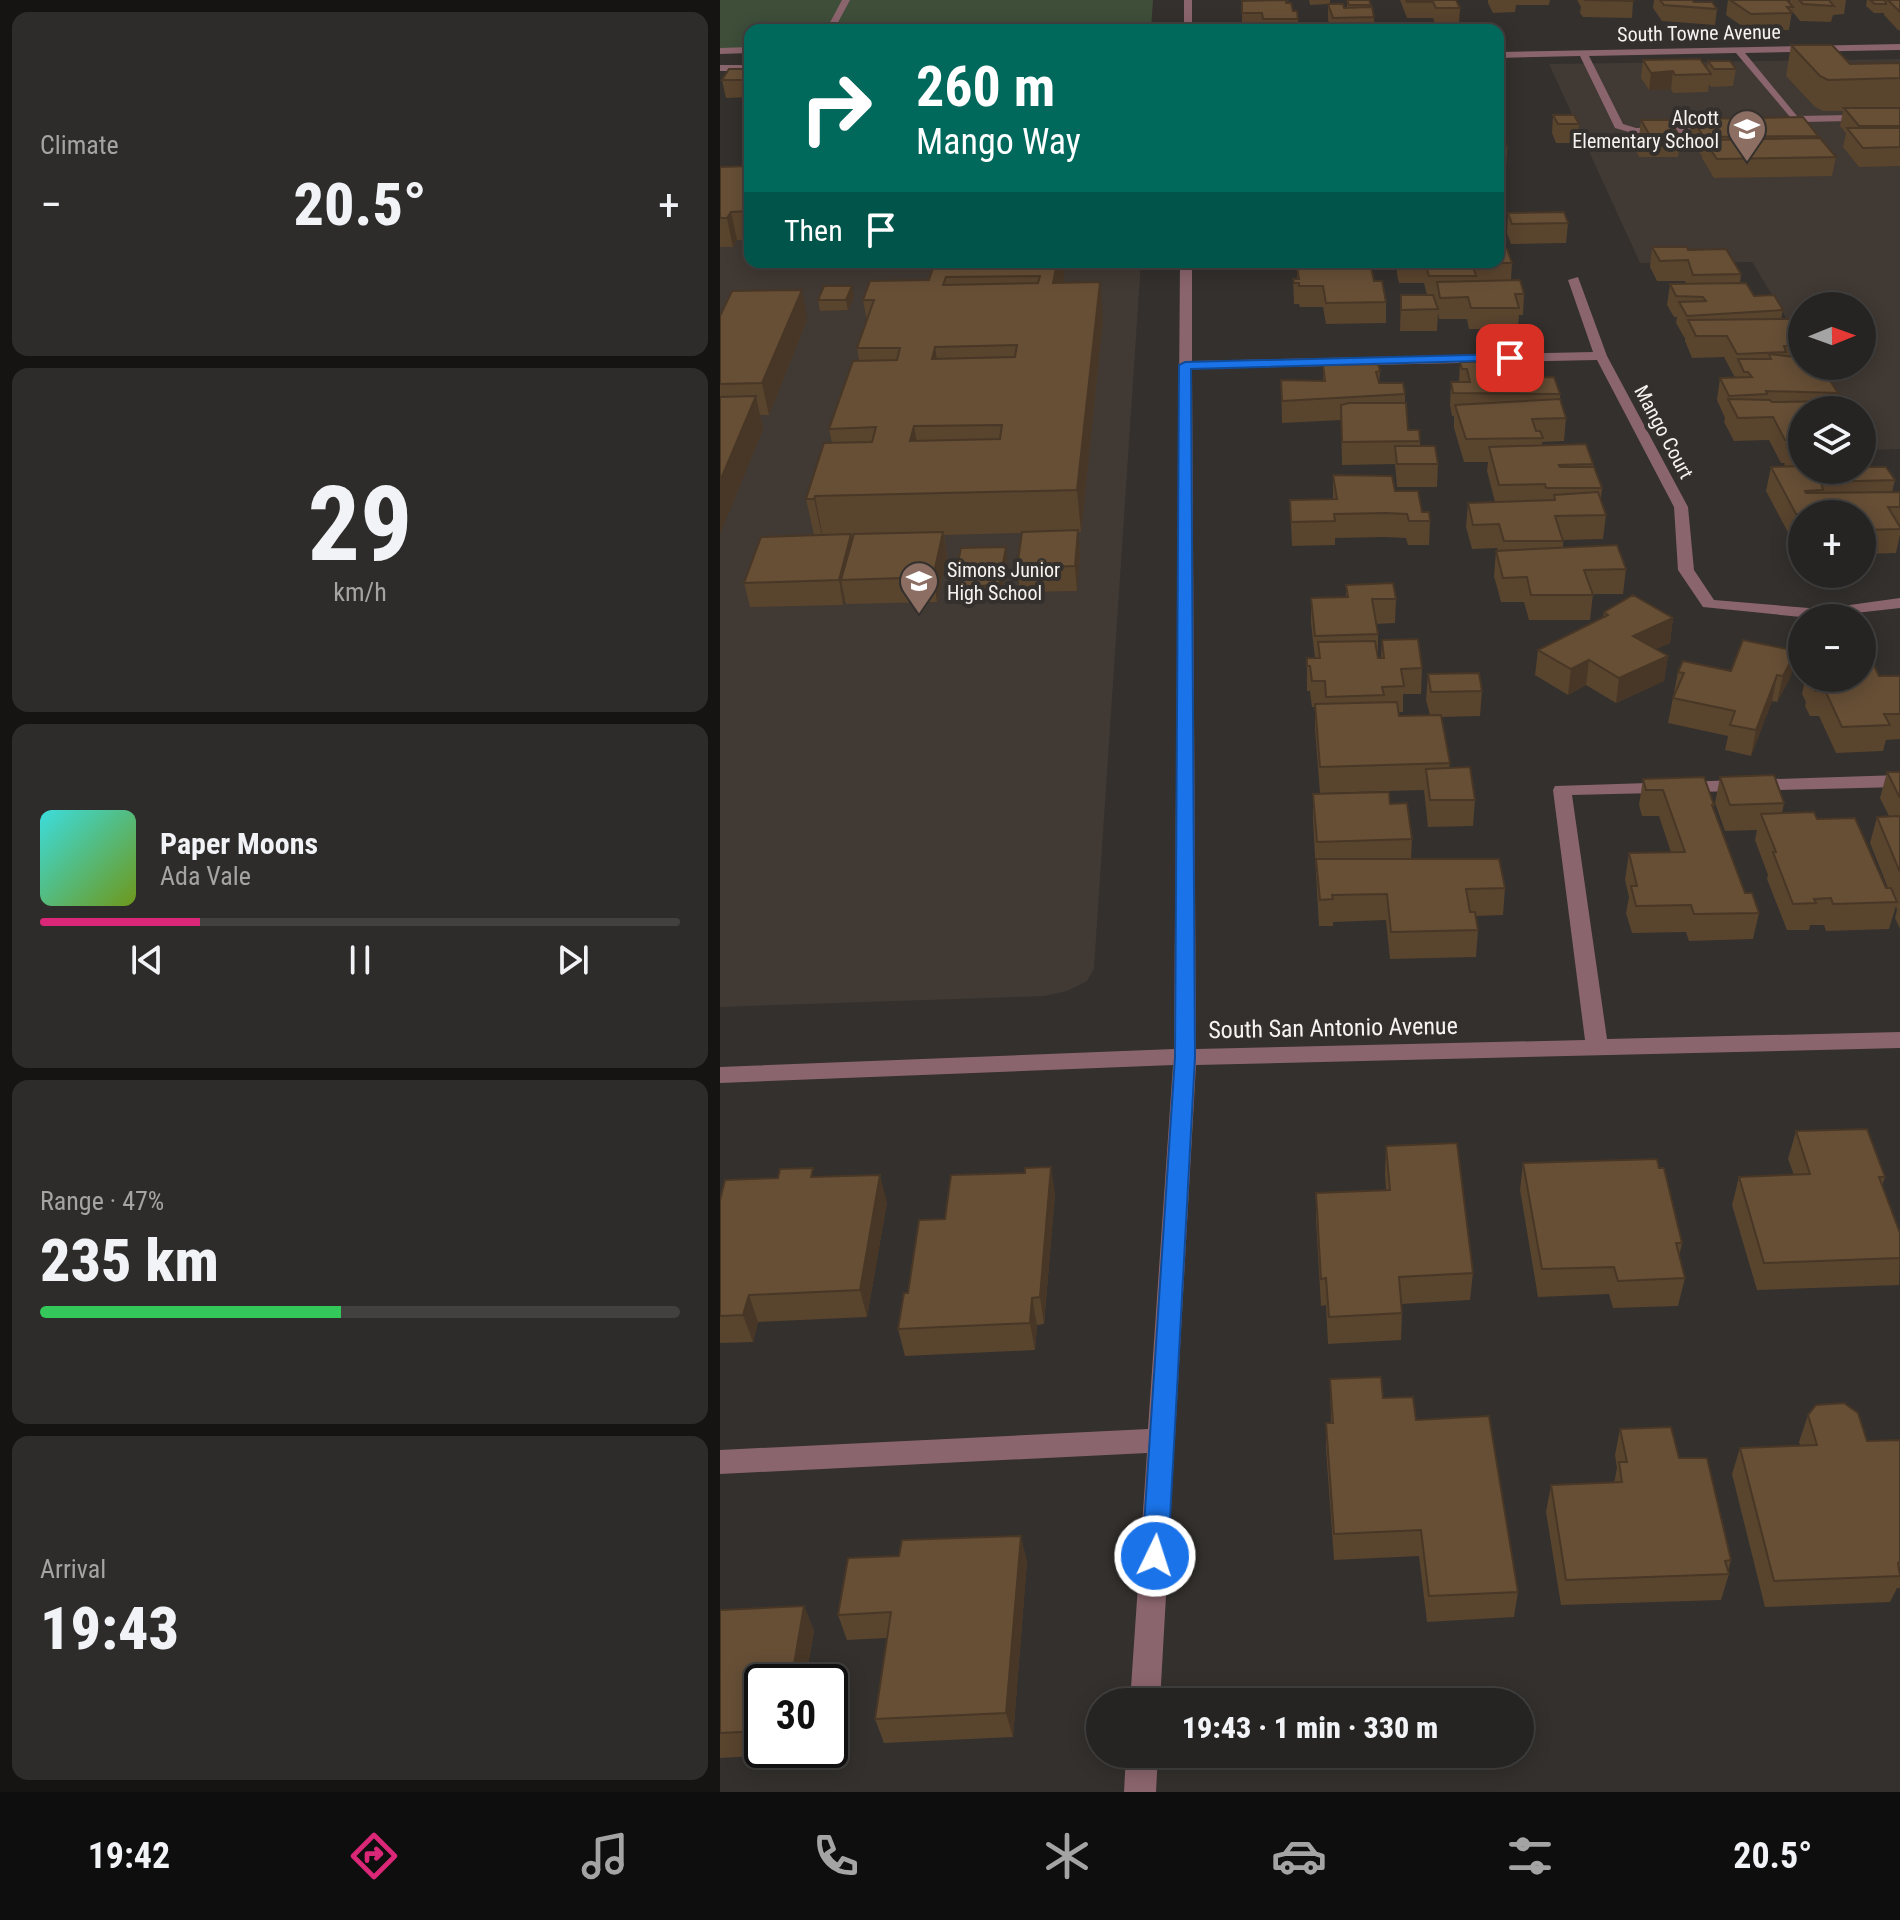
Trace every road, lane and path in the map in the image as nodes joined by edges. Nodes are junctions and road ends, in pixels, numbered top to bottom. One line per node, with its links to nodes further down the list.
1 (846, 0): 3 (street)
2 (1188, 0): 4 (street)
3 (833, 24)
4 (1188, 24)
5 (1900, 47): 8 (street, South Towne Avenue)
6 (744, 50): 7 (street)
7 (720, 51)
8 (1739, 51): 9 (street, South Towne Avenue); 14 (street)
9 (1583, 53): 10 (street, South Towne Avenue); 15 (street)
10 (1504, 55)
11 (720, 68): 12 (street)
12 (744, 68)
13 (1900, 117): 14 (street)
14 (1791, 123): 16 (street)
15 (1727, 128)
16 (1815, 133)
17 (1186, 268): 20 (street)
18 (1574, 280): 19 (street, Mango Court)
19 (1601, 356): 20 (street); 21 (street, Mango Court)
20 (1185, 365): 25 (street)
21 (1900, 603)
22 (1900, 781): 24 (street)
23 (1900, 1040): 24 (street, South San Antonio Avenue)
24 (1597, 1047): 25 (street, South San Antonio Avenue)
25 (1185, 1057): 26 (street, South San Antonio Avenue); 27 (street)
26 (720, 1075)
27 (1162, 1440): 28 (street); 29 (street)
28 (720, 1462)
29 (1146, 1688)
30 (1141, 1768): 31 (street)
31 (1140, 1792)

